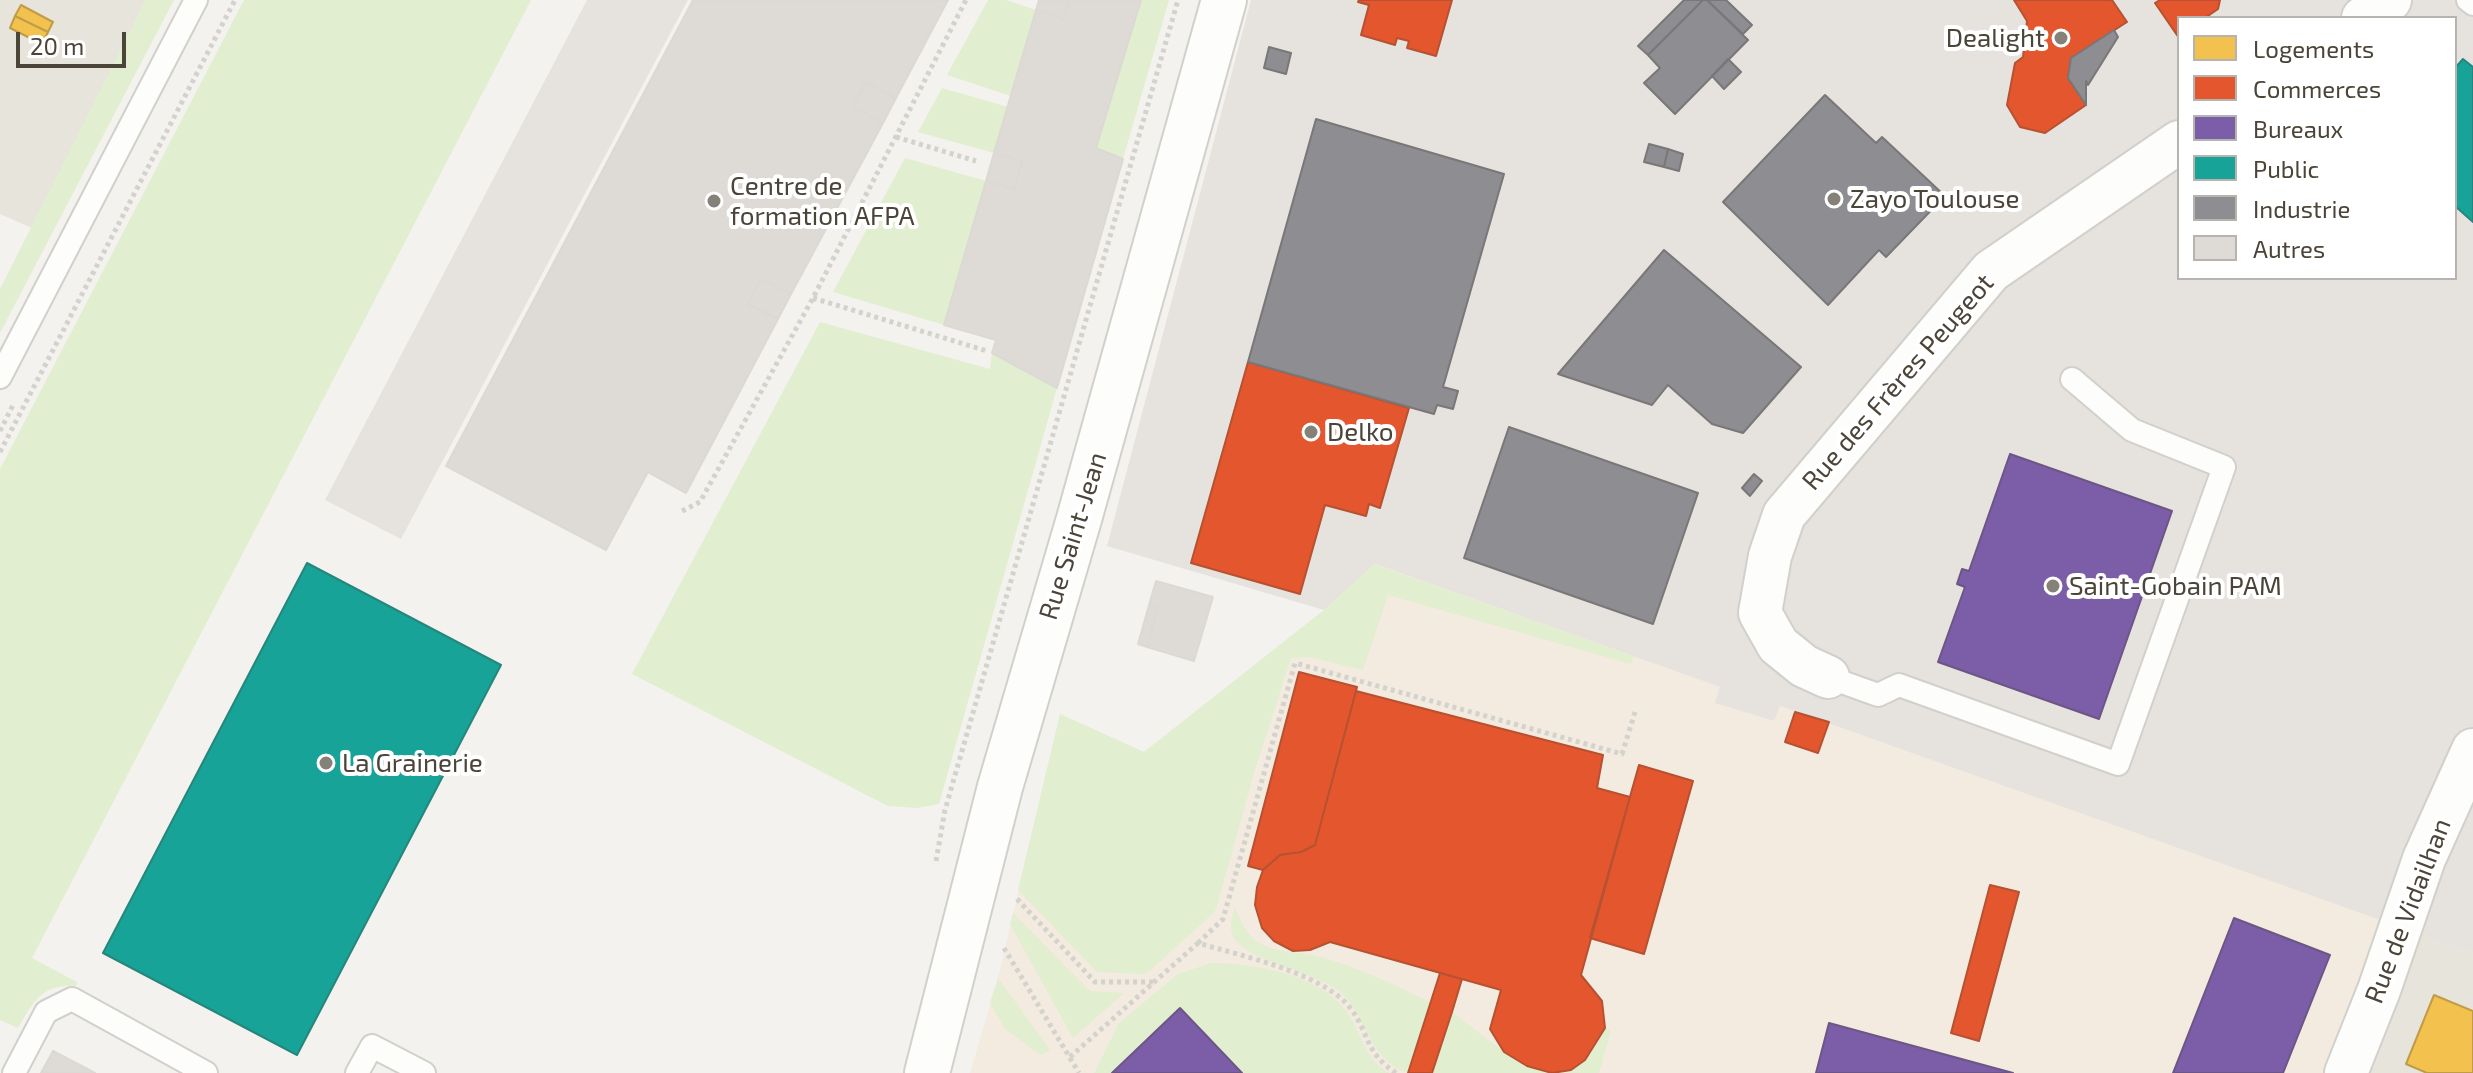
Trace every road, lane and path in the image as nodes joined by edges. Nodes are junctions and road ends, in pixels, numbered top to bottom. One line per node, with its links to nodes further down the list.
1 (196, 0): 15 (lane)
2 (235, 0): 17 (path)
3 (966, 0): 10 (path)
4 (1178, 0): 22 (path, Rue Saint-Jean)
5 (1224, 0): 32 (street, Rue Saint-Jean)
6 (2390, 0): 9 (street)
7 (2468, 0): 8 (lane)
8 (2473, 4)
9 (2366, 16)
10 (896, 137): 12 (path); 13 (path)
11 (2177, 143): 19 (street, Rue des Frères Peugeot)
12 (976, 161)
13 (813, 298): 14 (path); 18 (path)
14 (987, 351)
15 (0, 377)
16 (2072, 379): 19 (lane)
17 (0, 452)
18 (682, 511)
19 (1828, 677)
20 (1635, 712): 24 (path)
21 (2473, 750): 35 (street, Rue de Vidailhan)
22 (936, 875)
23 (1017, 899): 26 (path)
24 (1198, 943): 26 (path); 34 (path)
25 (1004, 948): 27 (path)
26 (1154, 982): 27 (path)
27 (1070, 1057): 33 (path)
28 (14, 1073): 29 (lane)
29 (206, 1073)
30 (357, 1073): 31 (lane)
31 (424, 1073)
32 (927, 1073)
33 (1079, 1073)
34 (1396, 1073)
35 (2346, 1073)

